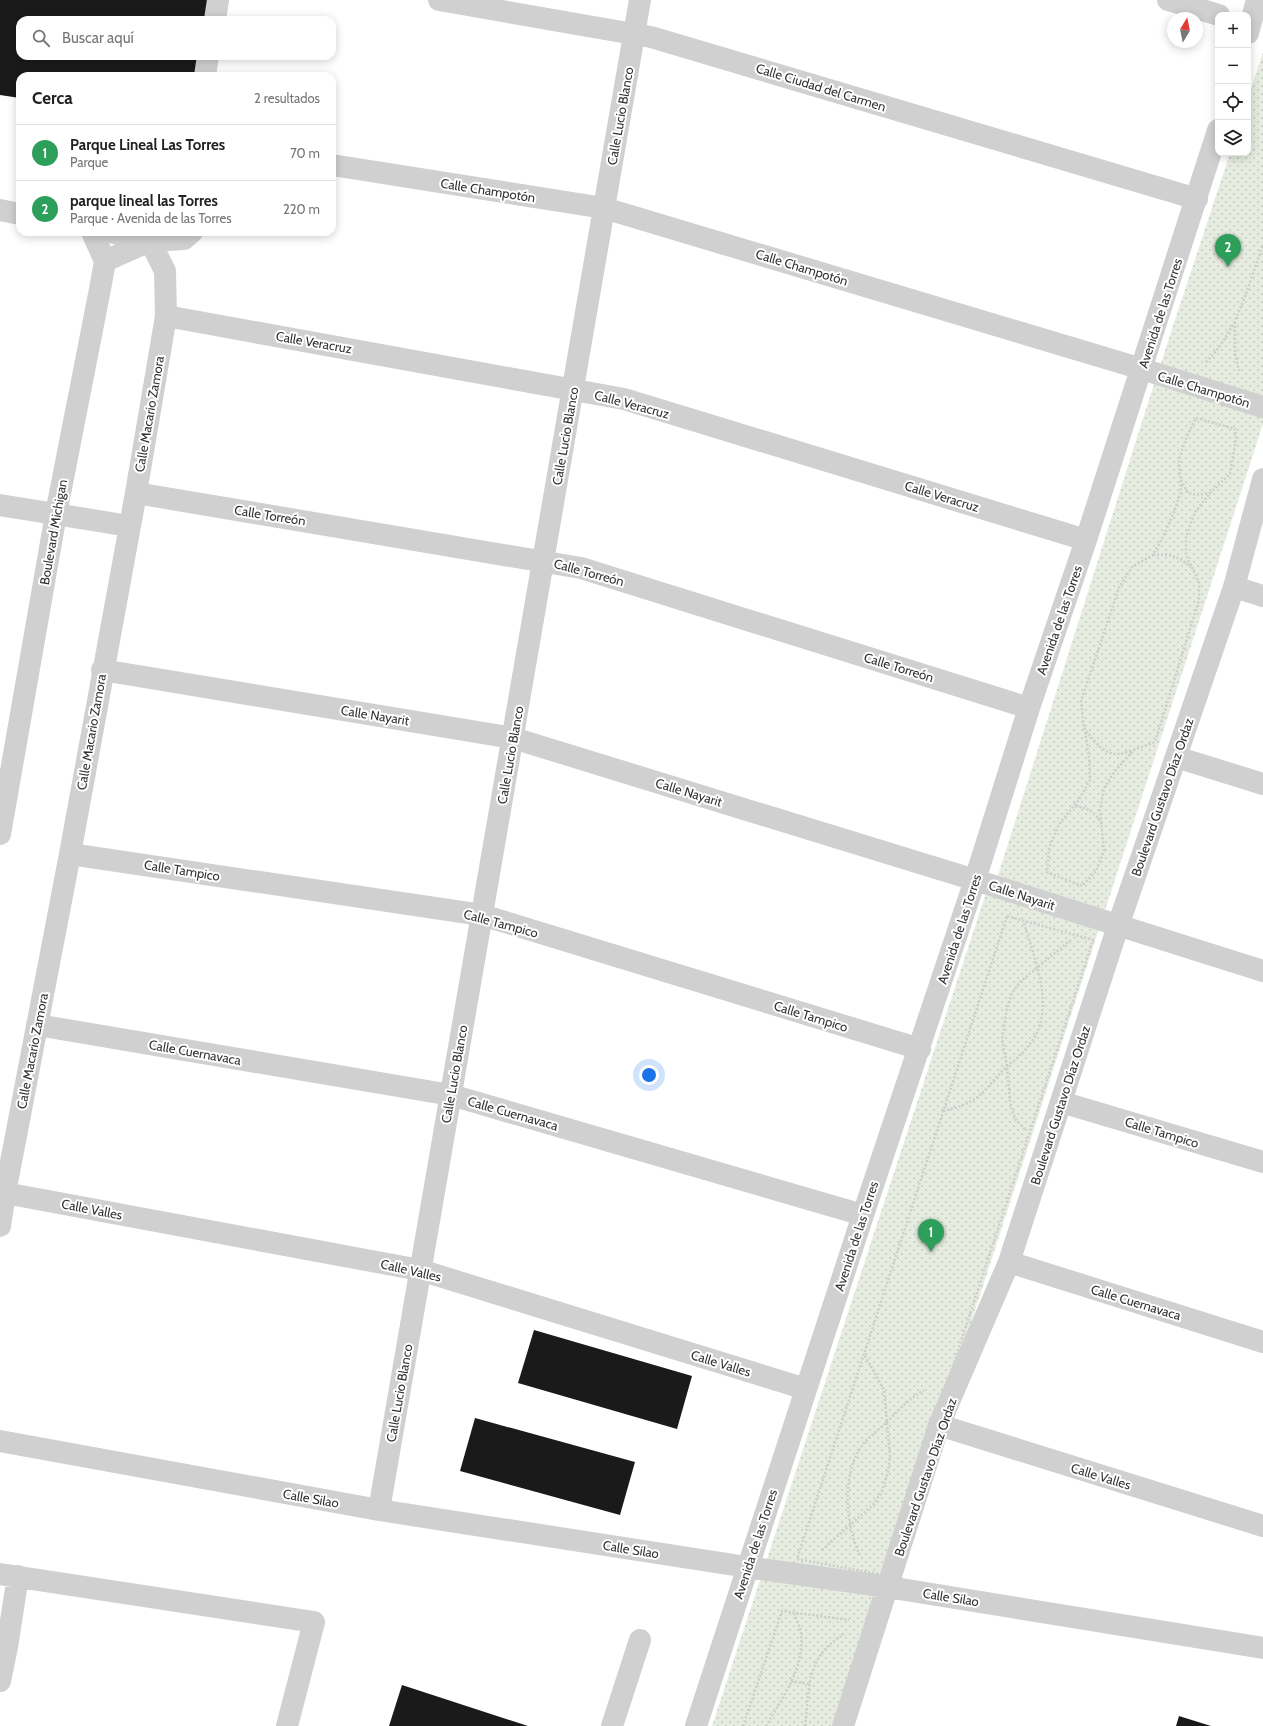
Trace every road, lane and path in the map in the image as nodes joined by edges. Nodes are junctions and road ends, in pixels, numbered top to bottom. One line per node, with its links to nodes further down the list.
1 (218, 0): 7 (street)
2 (439, 0): 9 (street, Calle Ciudad del Carmen)
3 (640, 0): 9 (street, Calle Lucio Blanco)
4 (1168, 0): 6 (street)
5 (1257, 0): 8 (street)
6 (1215, 14)
7 (216, 16)
8 (1251, 20)
9 (635, 34): 14 (street, Calle Ciudad del Carmen); 15 (street, Calle Lucio Blanco)
10 (207, 60): 11 (street)
11 (206, 72)
12 (1215, 140): 14 (street, Avenida de las Torres)
13 (336, 166): 15 (street, Calle Champotón)
14 (1197, 199): 27 (street, Avenida de las Torres)
15 (604, 208): 27 (street, Calle Champotón); 29 (street, Calle Lucio Blanco)
16 (0, 210): 17 (street)
17 (16, 213)
18 (94, 236): 23 (street)
19 (128, 236): 21 (street)
20 (187, 236): 21 (street)
21 (150, 241): 23 (street); 24 (street, Calle Macario Zamora)
22 (1263, 245): 25 (path)
23 (105, 261): 36 (street, Boulevard Michigan)
24 (166, 316): 29 (street, Calle Veracruz); 34 (street, Calle Macario Zamora)
25 (1235, 322): 26 (path); 28 (path)
26 (1202, 366)
27 (1142, 369): 30 (street, Calle Champotón); 38 (street, Avenida de las Torres)
28 (1240, 376)
29 (573, 390): 38 (street, Calle Veracruz); 40 (street, Calle Lucio Blanco)
30 (1263, 407)
31 (1180, 478): 33 (path); 33 (path); 39 (path)
32 (1263, 479): 42 (street, Boulevard Gustavo Díaz Ordaz)
33 (1211, 492): 41 (path)
34 (136, 493): 37 (street, Calle Macario Zamora); 40 (street, Calle Torreón)
35 (0, 505): 36 (street)
36 (56, 514): 37 (street); 53 (street, Boulevard Michigan)
37 (129, 526): 44 (street, Calle Macario Zamora)
38 (1086, 540): 45 (street, Avenida de las Torres)
39 (1153, 555): 41 (path); 46 (path)
40 (544, 561): 45 (street, Calle Torreón); 47 (street, Calle Lucio Blanco)
41 (1191, 567): 48 (path)
42 (1234, 587): 43 (street); 49 (street, Boulevard Gustavo Díaz Ordaz)
43 (1263, 596)
44 (102, 670): 47 (street, Calle Nayarit); 54 (street, Calle Macario Zamora)
45 (1029, 708): 55 (street, Avenida de las Torres)
46 (1084, 728): 48 (path); 51 (path)
47 (513, 738): 55 (street, Calle Nayarit); 56 (street, Calle Lucio Blanco)
48 (1135, 749): 52 (path)
49 (1176, 757): 50 (street); 58 (street, Boulevard Gustavo Díaz Ordaz)
50 (1263, 784)
51 (1074, 806): 52 (path); 52 (path)
52 (1103, 825)
53 (0, 834)
54 (70, 854): 56 (street, Calle Tampico); 62 (street, Calle Macario Zamora)
55 (975, 880): 58 (street, Calle Nayarit); 63 (street, Avenida de las Torres)
56 (482, 915): 63 (street, Calle Tampico); 65 (street, Calle Lucio Blanco)
57 (1023, 921): 59 (path); 60 (path); 67 (path)
58 (1118, 926): 61 (street, Calle Nayarit); 66 (street, Boulevard Gustavo Díaz Ordaz)
59 (1077, 935): 60 (path); 68 (path)
60 (1037, 967): 64 (path); 64 (path)
61 (1263, 971)
62 (37, 1025): 65 (street, Calle Cuernavaca); 70 (street, Calle Macario Zamora)
63 (920, 1049): 71 (street, Avenida de las Torres)
64 (1007, 1066): 67 (path); 68 (path)
65 (451, 1095): 71 (street, Calle Cuernavaca); 74 (street, Calle Lucio Blanco)
66 (1061, 1102): 69 (street, Calle Tampico); 73 (street, Boulevard Gustavo Díaz Ordaz)
67 (943, 1111): 76 (path)
68 (1030, 1133): 78 (path)
69 (1263, 1162)
70 (5, 1193): 72 (street, Calle Macario Zamora); 74 (street, Calle Valles)
71 (863, 1215): 79 (street, Avenida de las Torres)
72 (0, 1226)
73 (1009, 1262): 75 (street, Calle Cuernavaca); 82 (street, Boulevard Gustavo Díaz Ordaz)
74 (420, 1270): 79 (street, Calle Valles); 84 (street, Calle Lucio Blanco)
75 (1263, 1342)
76 (864, 1354): 81 (path); 90 (path)
77 (938, 1386): 78 (path)
78 (946, 1386): 93 (path)
79 (806, 1389): 92 (street, Avenida de las Torres)
80 (925, 1389): 81 (path)
81 (887, 1422): 85 (path); 85 (path)
82 (939, 1425): 86 (street, Calle Valles); 95 (street, Boulevard Gustavo Díaz Ordaz)
83 (0, 1441): 84 (street, Calle Silao)
84 (379, 1510): 92 (street, Calle Silao)
85 (851, 1525): 87 (path); 89 (path)
86 (1263, 1526)
87 (822, 1551)
88 (816, 1556): 90 (path)
89 (862, 1560)
90 (810, 1561): 93 (path)
91 (865, 1566): 93 (path)
92 (747, 1567): 95 (street, Calle Silao); 106 (street, Avenida de las Torres)
93 (868, 1572)
94 (9, 1575): 101 (street); 104 (street)
95 (888, 1587): 100 (street, Calle Silao); 110 (street, Boulevard Gustavo Díaz Ordaz)
96 (794, 1613): 97 (path); 102 (path); 107 (path)
97 (856, 1621)
98 (846, 1633): 103 (path)
99 (640, 1640): 105 (street)
100 (1263, 1648)
101 (0, 1681)
102 (791, 1681): 103 (path); 108 (path)
103 (809, 1684): 109 (path)
104 (287, 1726)
105 (612, 1726)
106 (696, 1726)
107 (743, 1726)
108 (766, 1726)
109 (805, 1726)
110 (843, 1726)

